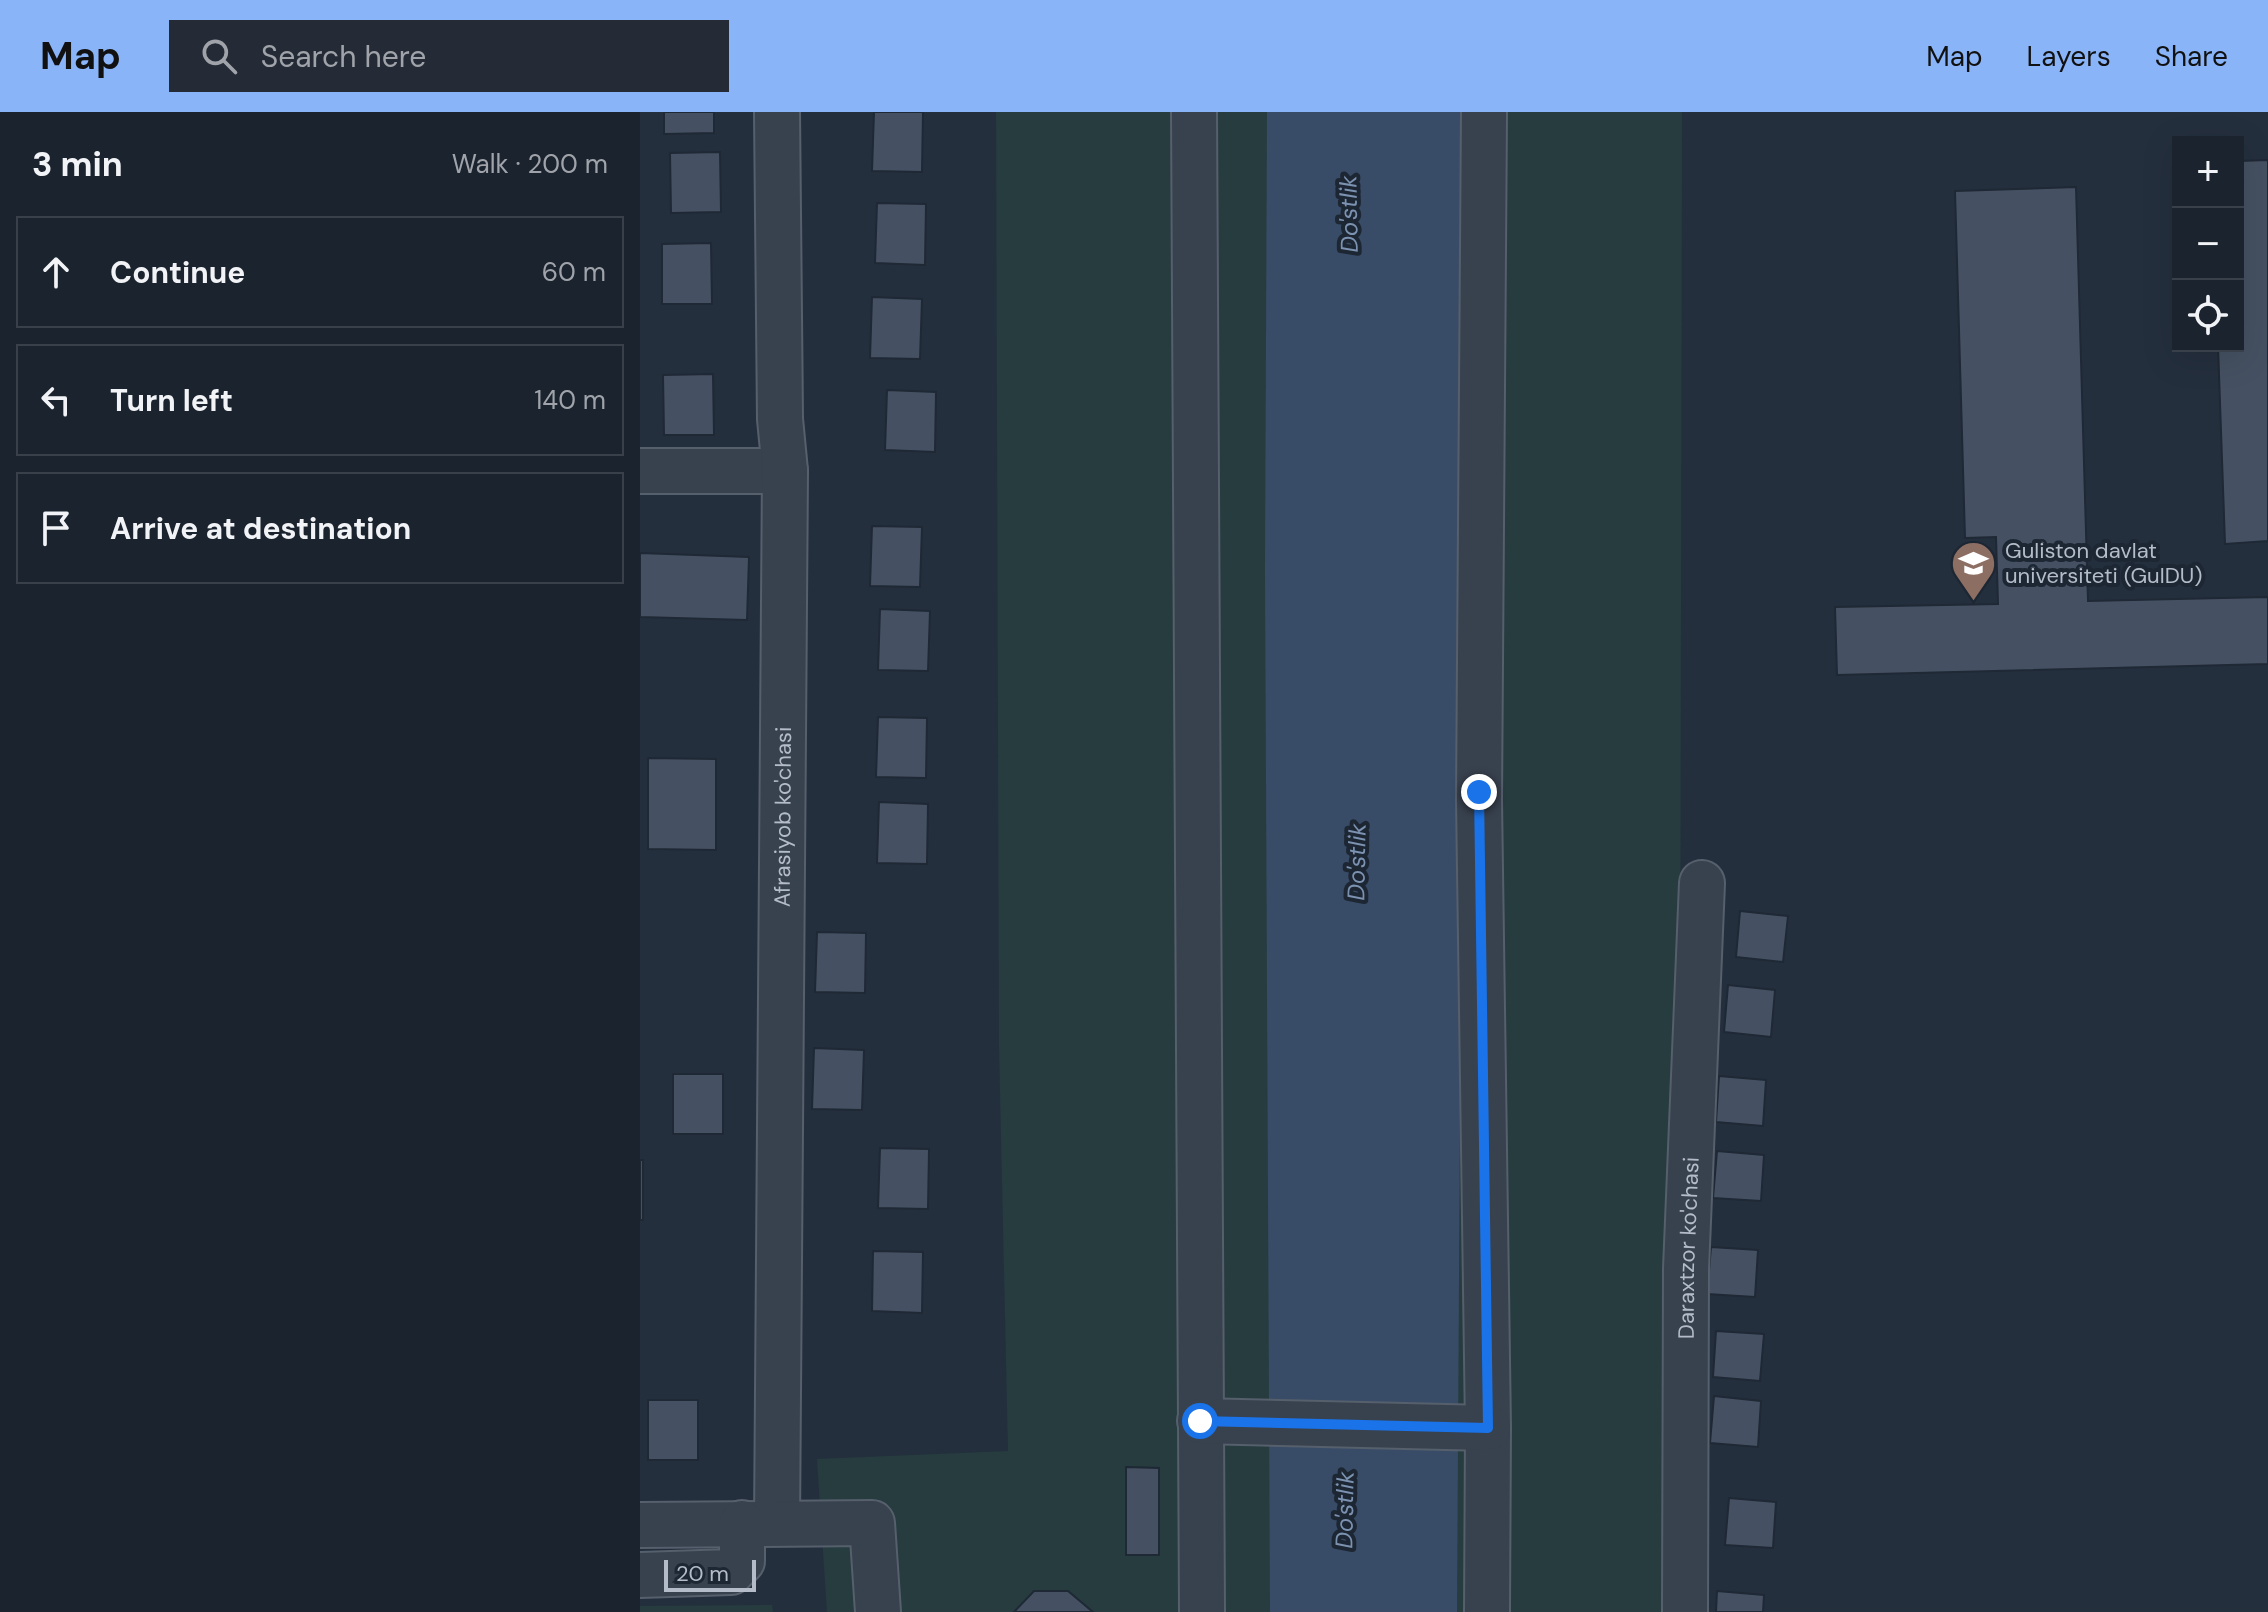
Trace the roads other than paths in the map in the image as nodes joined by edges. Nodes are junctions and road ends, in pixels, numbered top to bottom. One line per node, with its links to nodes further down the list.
1 (777, 112): 5 (street, Afrasiyob ko'chasi)
2 (1194, 112): 7 (street)
3 (1484, 112): 8 (street)
4 (640, 471): 5 (street)
5 (785, 471): 9 (street, Afrasiyob ko'chasi)
6 (1702, 883): 15 (street, Daraxtzor ko'chasi)
7 (1200, 1421): 8 (street); 13 (street)
8 (1488, 1428): 14 (street)
9 (759, 1523): 10 (street); 11 (street, Afrasiyob ko'chasi); 12 (street)
10 (640, 1525)
11 (640, 1575)
12 (878, 1612)
13 (1202, 1612)
14 (1487, 1612)
15 (1685, 1612)

